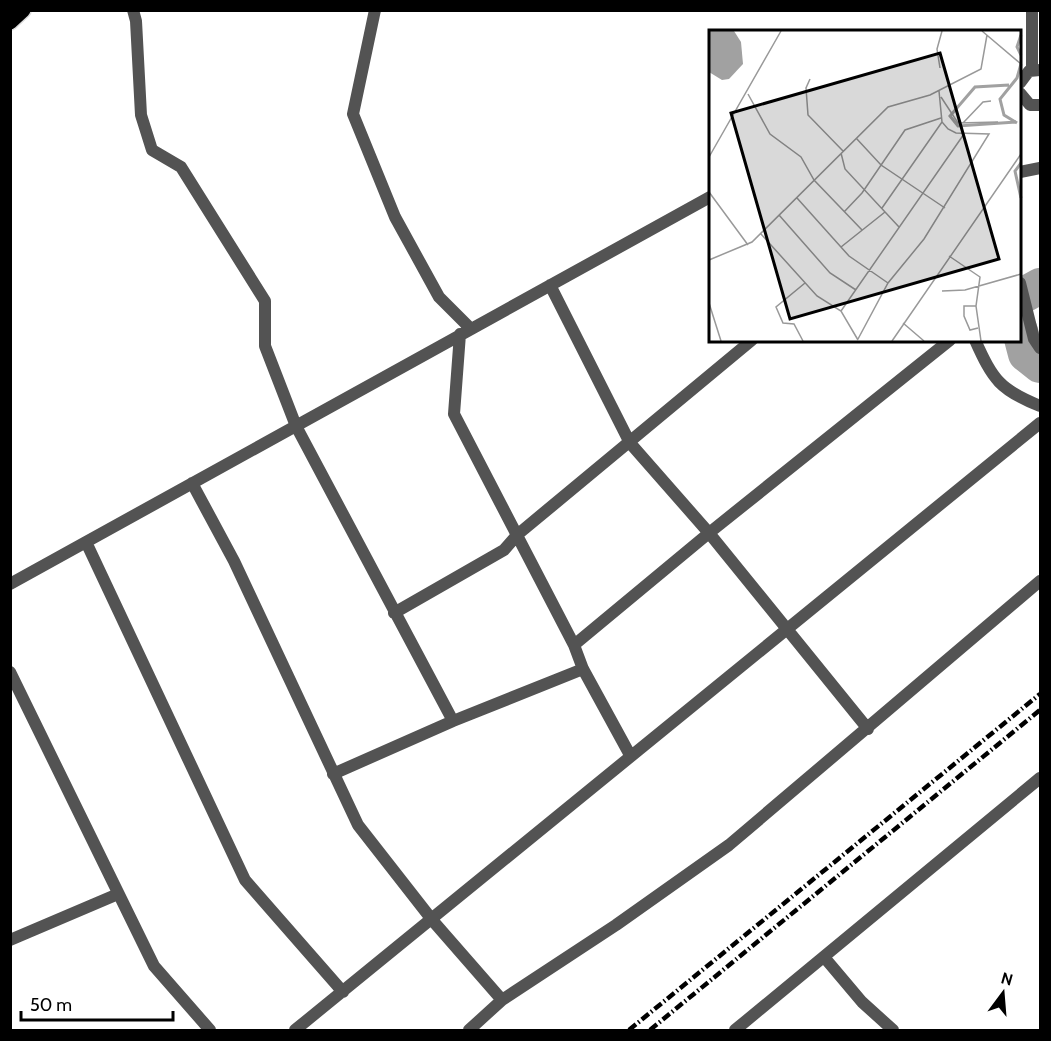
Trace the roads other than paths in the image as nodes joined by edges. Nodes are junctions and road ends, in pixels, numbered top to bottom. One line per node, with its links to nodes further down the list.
1 (23, 10): 5 (main road)
2 (132, 10): 22 (street)
3 (375, 10): 15 (street)
4 (1032, 10): 6 (street)
5 (10, 22)
6 (1036, 70): 7 (street)
7 (1021, 81)
8 (1021, 94): 9 (street)
9 (1041, 105)
10 (1041, 168): 11 (street)
11 (1021, 172)
12 (709, 198): 13 (street)
13 (550, 285): 15 (street); 23 (street)
14 (1021, 287): 19 (street)
15 (465, 331): 22 (street); 26 (street)
16 (750, 342): 23 (street)
17 (948, 342): 25 (street)
18 (976, 342): 20 (street)
19 (1041, 348)
20 (1041, 406)
21 (1041, 423): 31 (street)
22 (296, 426): 24 (street); 30 (street)
23 (630, 443): 25 (street); 26 (street)
24 (192, 483): 27 (street); 38 (street)
25 (709, 533): 31 (street); 32 (street)
26 (517, 535): 30 (street); 32 (street)
27 (86, 542): 29 (street); 44 (street)
28 (1041, 581): 36 (street)
29 (10, 584)
30 (394, 613): 35 (street)
31 (787, 630): 36 (street); 37 (street)
32 (574, 645): 33 (street)
33 (583, 669): 35 (street); 37 (street)
34 (10, 672): 40 (street)
35 (453, 721): 38 (street)
36 (868, 729): 45 (street)
37 (630, 755): 41 (street)
38 (333, 774): 41 (street)
39 (1041, 778): 43 (street)
40 (118, 894): 42 (street); 46 (street)
41 (433, 921): 44 (street); 45 (street)
42 (10, 940)
43 (824, 957): 49 (street); 50 (street)
44 (343, 992): 47 (street)
45 (502, 1000): 48 (street)
46 (210, 1030)
47 (295, 1030)
48 (469, 1030)
49 (735, 1030)
50 (893, 1030)

